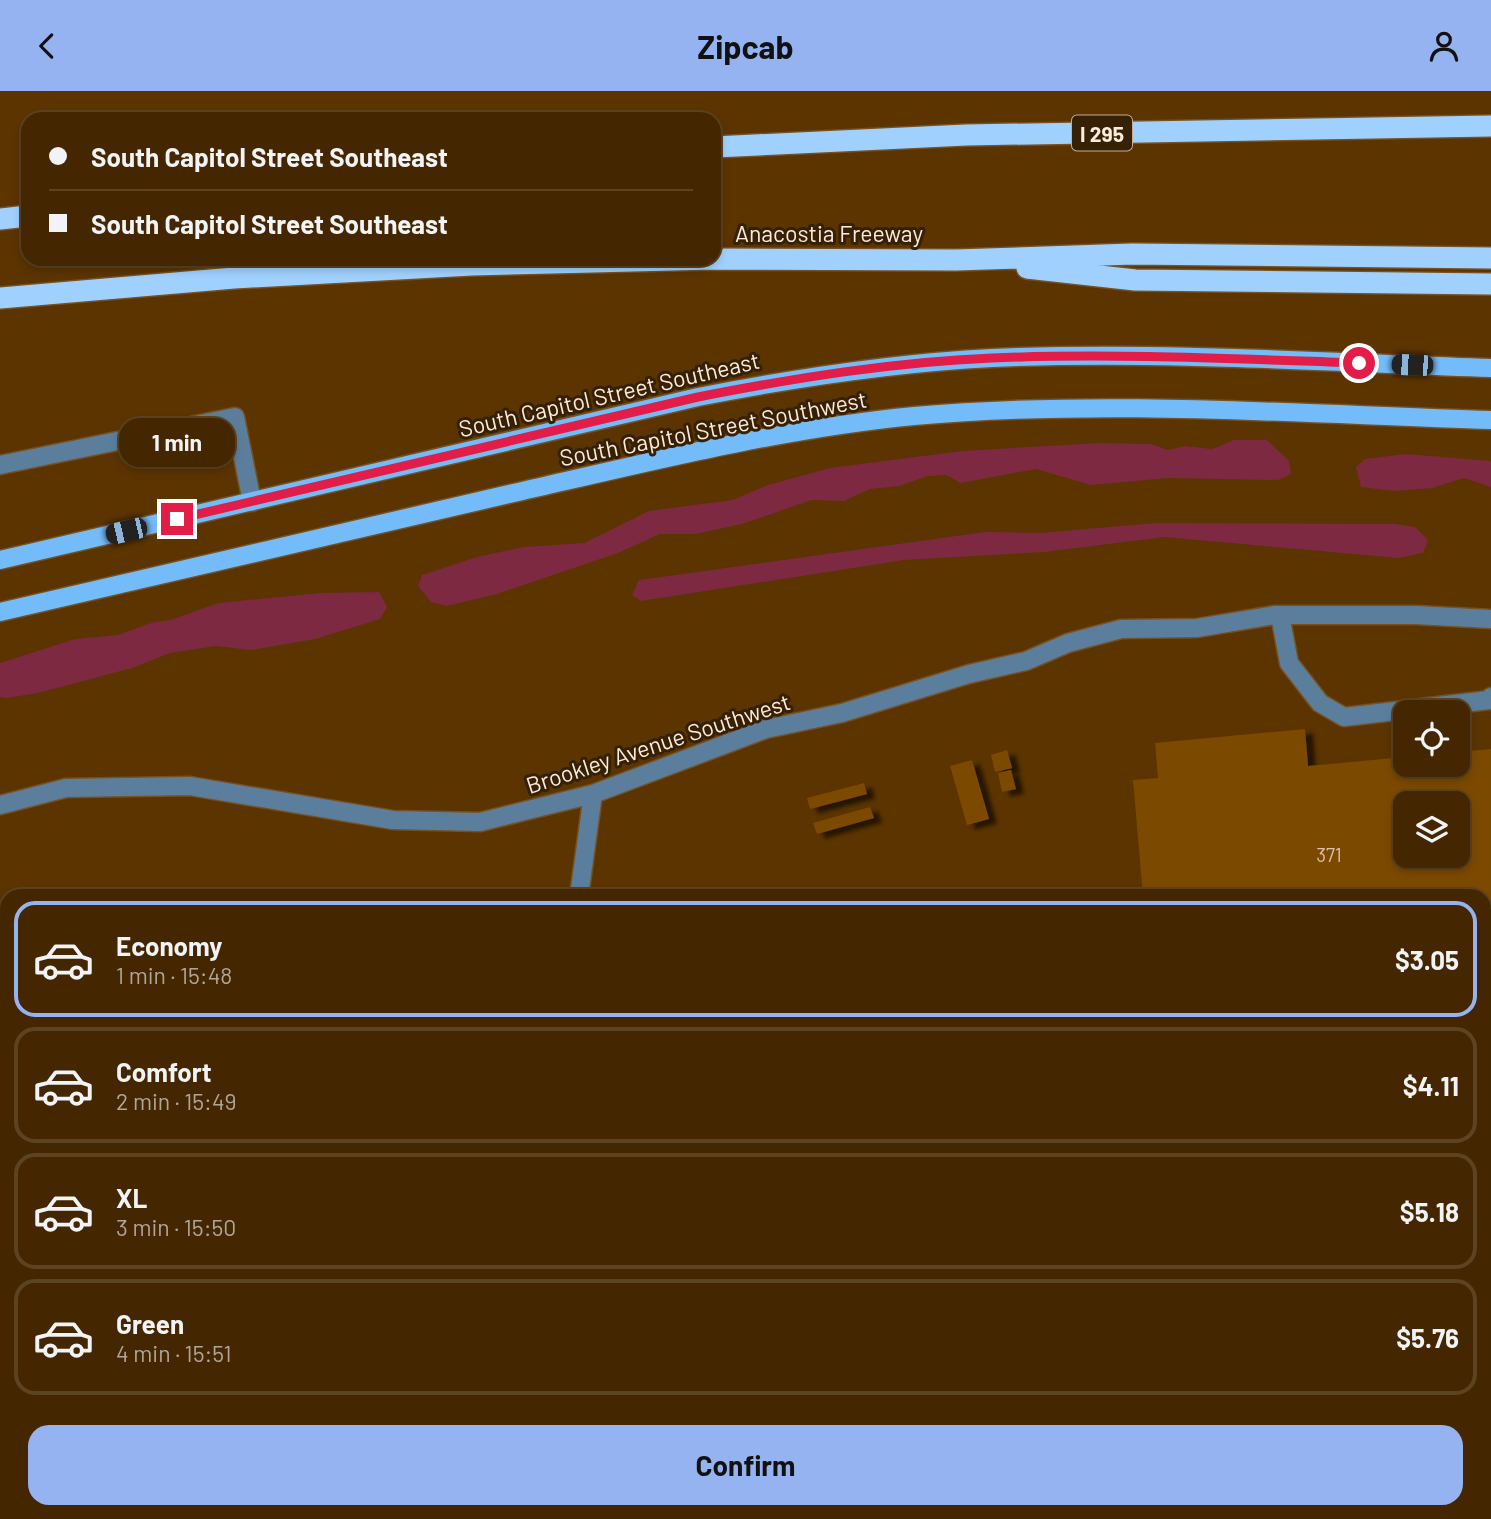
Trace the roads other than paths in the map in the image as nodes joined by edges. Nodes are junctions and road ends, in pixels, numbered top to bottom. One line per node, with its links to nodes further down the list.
1 (1491, 126): 2 (highway, I 295)
2 (721, 147)
3 (21, 217): 4 (highway)
4 (0, 219)
5 (1491, 258): 7 (highway, Anacostia Freeway)
6 (721, 259): 7 (highway, Anacostia Freeway)
7 (956, 260): 9 (highway)
8 (453, 266): 10 (highway, Anacostia Freeway)
9 (1491, 284)
10 (0, 298)
11 (1491, 367): 14 (main road, South Capitol Street Southeast)
12 (1491, 420): 16 (main road, South Capitol Street Southwest)
13 (0, 465): 14 (street)
14 (252, 502): 15 (main road, South Capitol Street Southeast)
15 (0, 560)
16 (0, 612)
17 (1280, 615): 18 (street, Brookley Avenue Southwest); 19 (street); 20 (street, Brookley Avenue Southwest)
18 (1491, 619)
19 (1491, 697)
20 (593, 794): 21 (street, Brookley Avenue Southwest); 22 (street)
21 (0, 805)
22 (580, 889)

